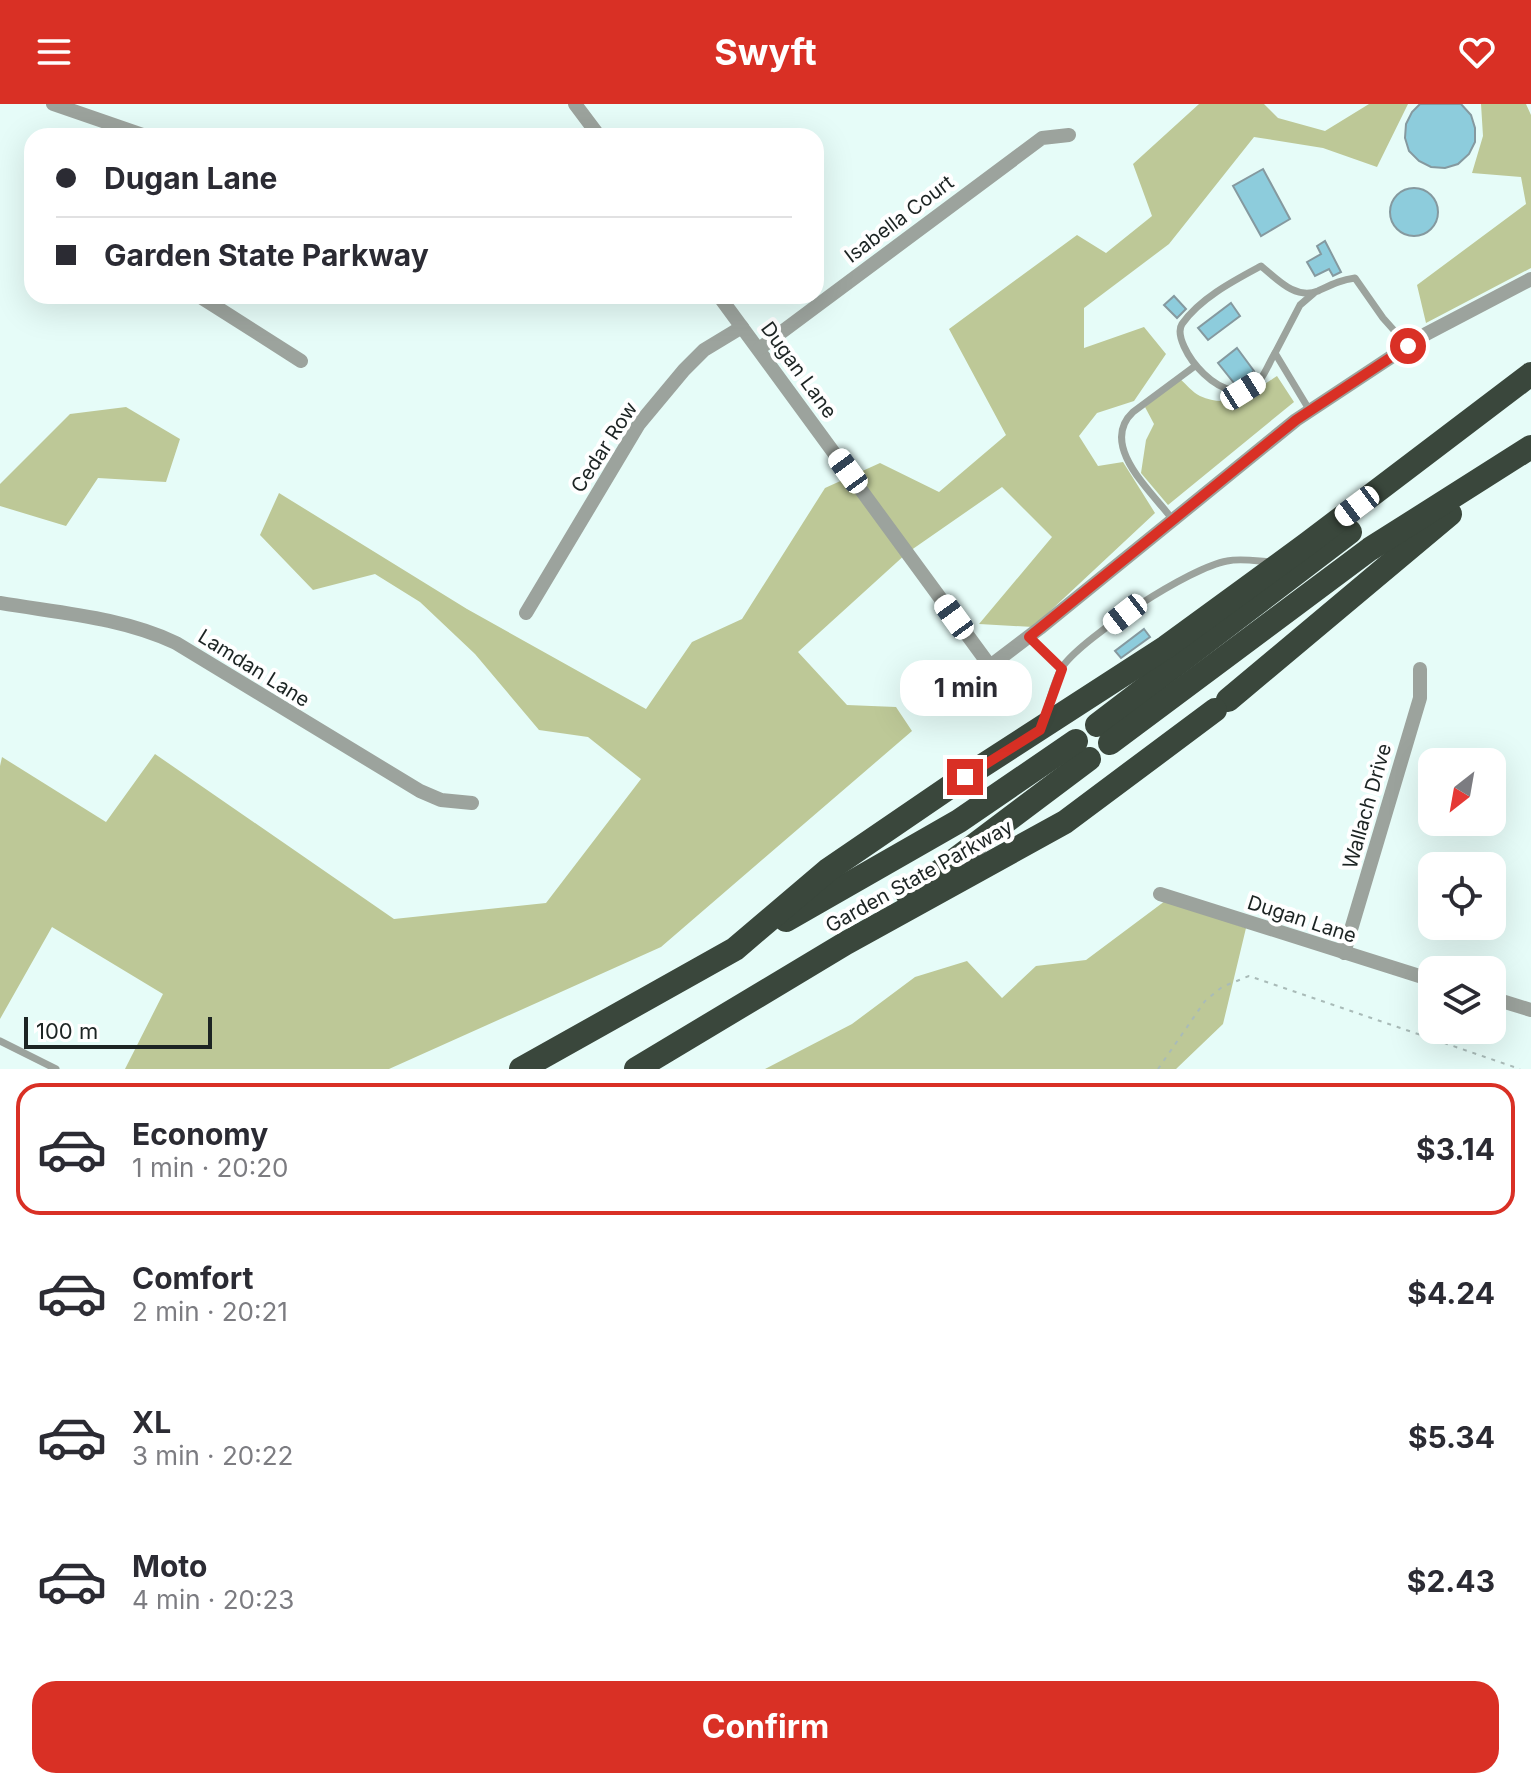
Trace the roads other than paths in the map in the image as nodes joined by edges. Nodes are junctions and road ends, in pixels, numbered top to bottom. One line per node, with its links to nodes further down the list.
1 (53, 104): 3 (street)
2 (575, 104): 4 (street)
3 (123, 128)
4 (593, 128)
5 (1069, 135): 8 (street, Isabella Court)
6 (1531, 279): 13 (street, Dugan Lane)
7 (1314, 293): 13 (lane); 15 (lane); 17 (lane)
8 (824, 301)
9 (212, 304): 16 (street)
10 (725, 304): 12 (street, Dugan Lane)
11 (819, 304): 14 (street, Isabella Court)
12 (742, 327): 14 (street, Dugan Lane); 25 (street, Cedar Row)
13 (1408, 346): 20 (street, Dugan Lane)
14 (759, 349): 26 (street, Dugan Lane)
15 (1275, 353): 17 (lane); 20 (lane)
16 (301, 361)
17 (1195, 366): 22 (lane)
18 (1531, 374): 23 (highway)
19 (1531, 383): 21 (highway)
20 (1310, 411): 22 (street, Dugan Lane)
21 (1531, 448): 32 (highway, Garden State Parkway)
22 (1173, 520): 26 (street, Dugan Lane)
23 (1280, 564): 27 (lane); 29 (highway)
24 (0, 603): 30 (street, Lamdan Lane)
25 (526, 613)
26 (1029, 637): 27 (lane)
27 (1062, 669): 29 (lane)
28 (1420, 669): 34 (street, Wallach Drive)
29 (1040, 730): 33 (highway)
30 (472, 803)
31 (1160, 894): 34 (street, Dugan Lane)
32 (846, 943): 33 (highway); 41 (highway, Garden State Parkway)
33 (735, 949): 40 (highway)
34 (1344, 953): 35 (street, Dugan Lane)
35 (1418, 976)
36 (1506, 1002): 37 (street)
37 (1531, 1010)
38 (0, 1041): 39 (lane)
39 (56, 1069)
40 (521, 1069)
41 (636, 1069)

